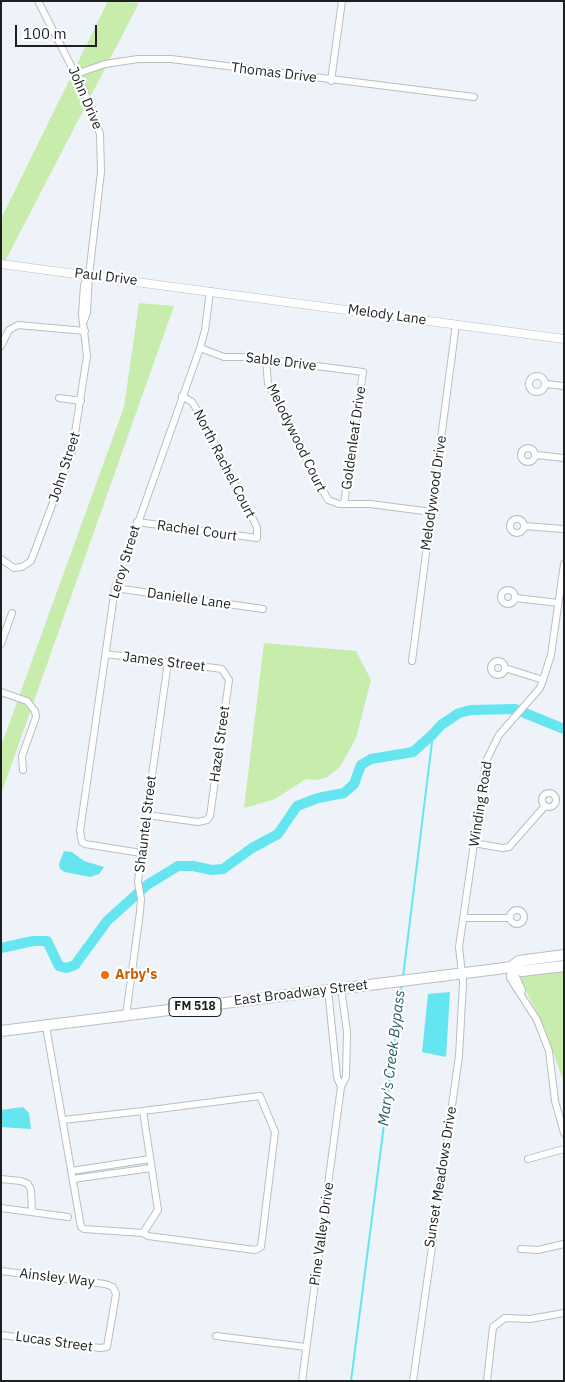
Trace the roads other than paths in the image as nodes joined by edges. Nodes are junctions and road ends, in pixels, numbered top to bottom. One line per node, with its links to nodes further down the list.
1 (38, 1): 3 (street, John Drive)
2 (342, 1): 4 (street)
3 (76, 74): 4 (street, Thomas Drive); 6 (street, John Drive)
4 (331, 80): 5 (street, Thomas Drive)
5 (474, 97)
6 (102, 172): 8 (street, John Street)
7 (1, 264): 8 (street, Paul Drive)
8 (89, 274): 9 (street, Paul Drive); 11 (street, John Street)
9 (210, 291): 10 (street, Melody Lane); 14 (street, Leroy Street)
10 (456, 324): 12 (street, Melody Lane); 25 (street, Melodywood Drive)
11 (85, 331): 13 (street); 21 (street, John Street)
12 (564, 339)
13 (1, 346)
14 (200, 348): 15 (street, Sable Drive); 19 (street, Leroy Street)
15 (266, 360): 16 (street, Sable Drive); 24 (street, Melodywood Court)
16 (363, 372): 24 (street, Goldenleaf Drive)
17 (546, 384): 18 (street)
18 (564, 386)
19 (182, 396): 26 (street, Leroy Street); 29 (street, North Rachel Court)
20 (59, 398): 21 (street)
21 (81, 401): 30 (street, John Street)
22 (536, 455): 23 (street)
23 (564, 458)
24 (344, 504): 25 (street, Melodywood Court)
25 (432, 512): 40 (street, Melodywood Drive)
26 (137, 522): 29 (street, Rachel Court); 32 (street, Leroy Street)
27 (524, 526): 28 (street)
28 (564, 530)
29 (257, 538)
30 (1, 559)
31 (564, 564): 34 (street, Winding Road)
32 (115, 588): 35 (street, Danielle Lane); 38 (street, Leroy Street)
33 (516, 598): 34 (street)
34 (558, 603): 43 (street, Winding Road)
35 (264, 609)
36 (12, 613): 37 (street)
37 (1, 644)
38 (106, 654): 39 (street, James Street); 49 (street, Leroy Street)
39 (168, 662): 42 (street, James Street); 47 (street, Shauntel Street)
40 (412, 662)
41 (506, 668): 43 (street)
42 (222, 669): 47 (street, Hazel Street)
43 (543, 680): 48 (street, Winding Road)
44 (1, 692): 45 (street)
45 (23, 770)
46 (545, 806): 48 (street)
47 (146, 815): 49 (street, Shauntel Street)
48 (474, 843): 50 (street, Winding Road)
49 (141, 853): 58 (street, Shauntel Street)
50 (464, 918): 51 (street); 55 (street, Winding Road)
51 (510, 918)
52 (564, 955): 54 (main road, FM 518)
53 (564, 966): 54 (main road, FM 518)
54 (511, 967): 55 (main road, FM 518); 64 (street)
55 (462, 973): 56 (main road, East Broadway Street / FM 518); 85 (street, Sunset Meadows Drive)
56 (341, 988): 57 (main road, East Broadway Street / FM 518); 61 (street, Pine Valley Drive)
57 (328, 990): 58 (main road, East Broadway Street / FM 518); 61 (street, Pine Valley Drive)
58 (126, 1016): 59 (main road, East Broadway Street / FM 518)
59 (46, 1026): 60 (main road, East Broadway Street / FM 518); 63 (street)
60 (1, 1031)
61 (341, 1087): 83 (street, Pine Valley Drive)
62 (143, 1112): 63 (street); 66 (street); 75 (street)
63 (63, 1120): 69 (street)
64 (564, 1133)
65 (564, 1149): 67 (street)
66 (150, 1159): 68 (street); 69 (street)
67 (528, 1159)
68 (151, 1168): 71 (street); 75 (street)
69 (71, 1171): 71 (street)
70 (1, 1179): 73 (street)
71 (73, 1179): 75 (street)
72 (1, 1208): 73 (street)
73 (32, 1212): 74 (street)
74 (68, 1216)
75 (143, 1233)
76 (564, 1244): 77 (street)
77 (521, 1249)
78 (1, 1271): 82 (street, Ainsley Way)
79 (564, 1313): 86 (street)
80 (1, 1334): 82 (street, Lucas Street)
81 (216, 1336): 83 (street)
82 (106, 1347)
83 (306, 1348): 84 (street, Pine Valley Drive)
84 (302, 1381)
85 (413, 1381)
86 (487, 1381)

